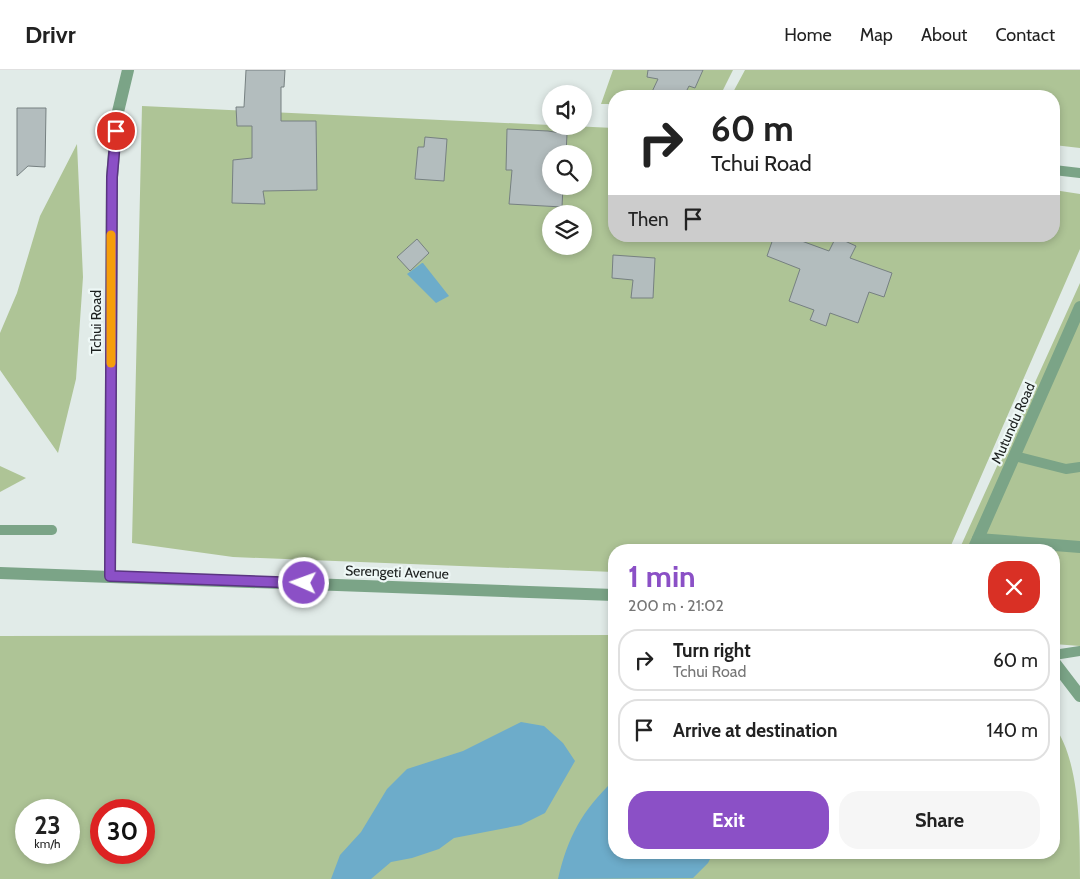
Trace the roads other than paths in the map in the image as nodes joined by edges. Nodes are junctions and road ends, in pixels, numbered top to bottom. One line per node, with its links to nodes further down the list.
1 (128, 70): 13 (street, Tchui Road)
2 (1060, 171): 3 (lane)
3 (1080, 173)
4 (1080, 307): 5 (street, Mutundu Road)
5 (1015, 456): 6 (lane); 9 (street, Mutundu Road)
6 (1080, 466)
7 (0, 530): 8 (lane)
8 (52, 530)
9 (976, 544)
10 (1060, 547): 11 (street)
11 (1080, 547)
12 (0, 573): 13 (street, Serengeti Avenue)
13 (110, 576): 14 (street, Serengeti Avenue)
14 (608, 595)
15 (1080, 651): 16 (lane)
16 (1060, 654)
17 (1060, 670): 18 (street)
18 (1080, 696)

